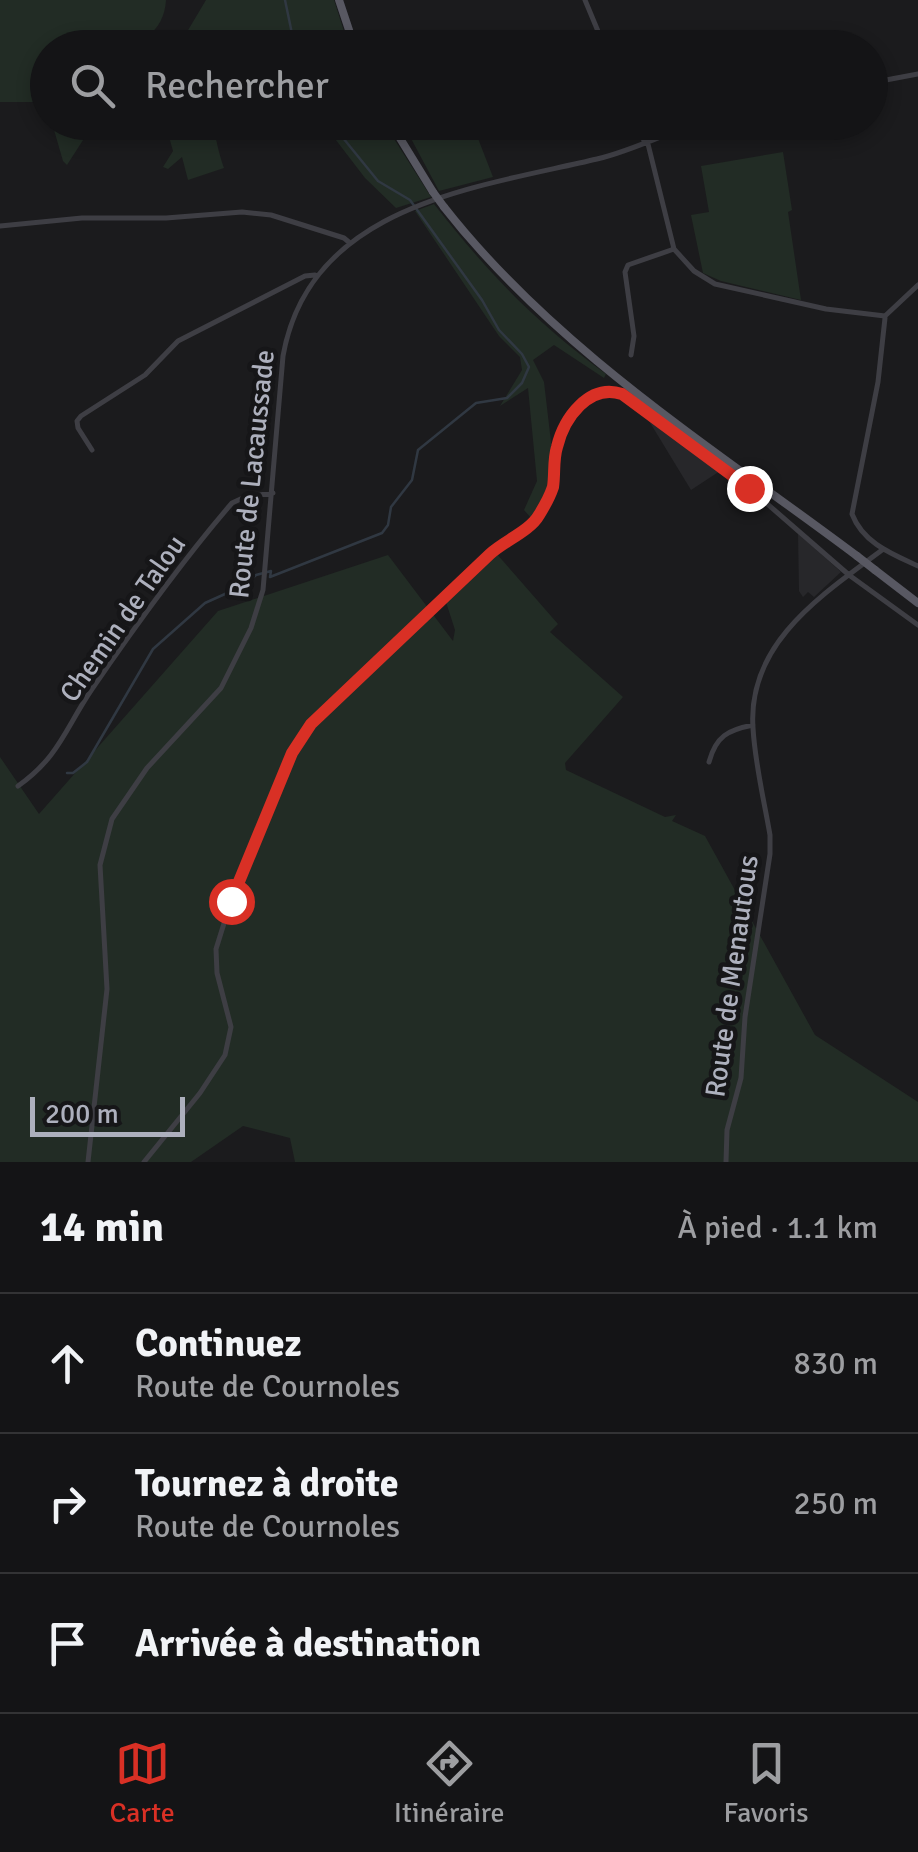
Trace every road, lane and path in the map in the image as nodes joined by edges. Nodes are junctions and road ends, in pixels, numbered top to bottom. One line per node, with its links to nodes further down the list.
1 (339, 0): 3 (main road)
2 (585, 0): 4 (street)
3 (349, 30)
4 (598, 30)
5 (918, 74): 6 (street)
6 (888, 80)
7 (401, 140): 21 (main road, bridge)
8 (646, 140): 10 (street, Route de Lacaussade); 11 (street)
9 (0, 226): 10 (street)
10 (350, 244): 12 (street, Route de Lacaussade)
11 (674, 249): 14 (street); 15 (street)
12 (315, 275): 16 (street); 17 (street, Route de Lacaussade)
13 (918, 285): 14 (street)
14 (886, 316): 18 (street)
15 (630, 355)
16 (92, 450)
17 (273, 492): 25 (street, Chemin de Talou); 26 (street, Route de Lacaussade)
18 (882, 550): 19 (street); 20 (street, Route de Menautous)
19 (918, 566)
20 (849, 574): 22 (street); 23 (street, Route de Menautous); 27 (street)
21 (918, 602)
22 (918, 625)
23 (752, 725): 24 (street); 28 (street, Route de Menautous)
24 (709, 762)
25 (18, 786)
26 (88, 1162)
27 (144, 1162)
28 (726, 1162)

